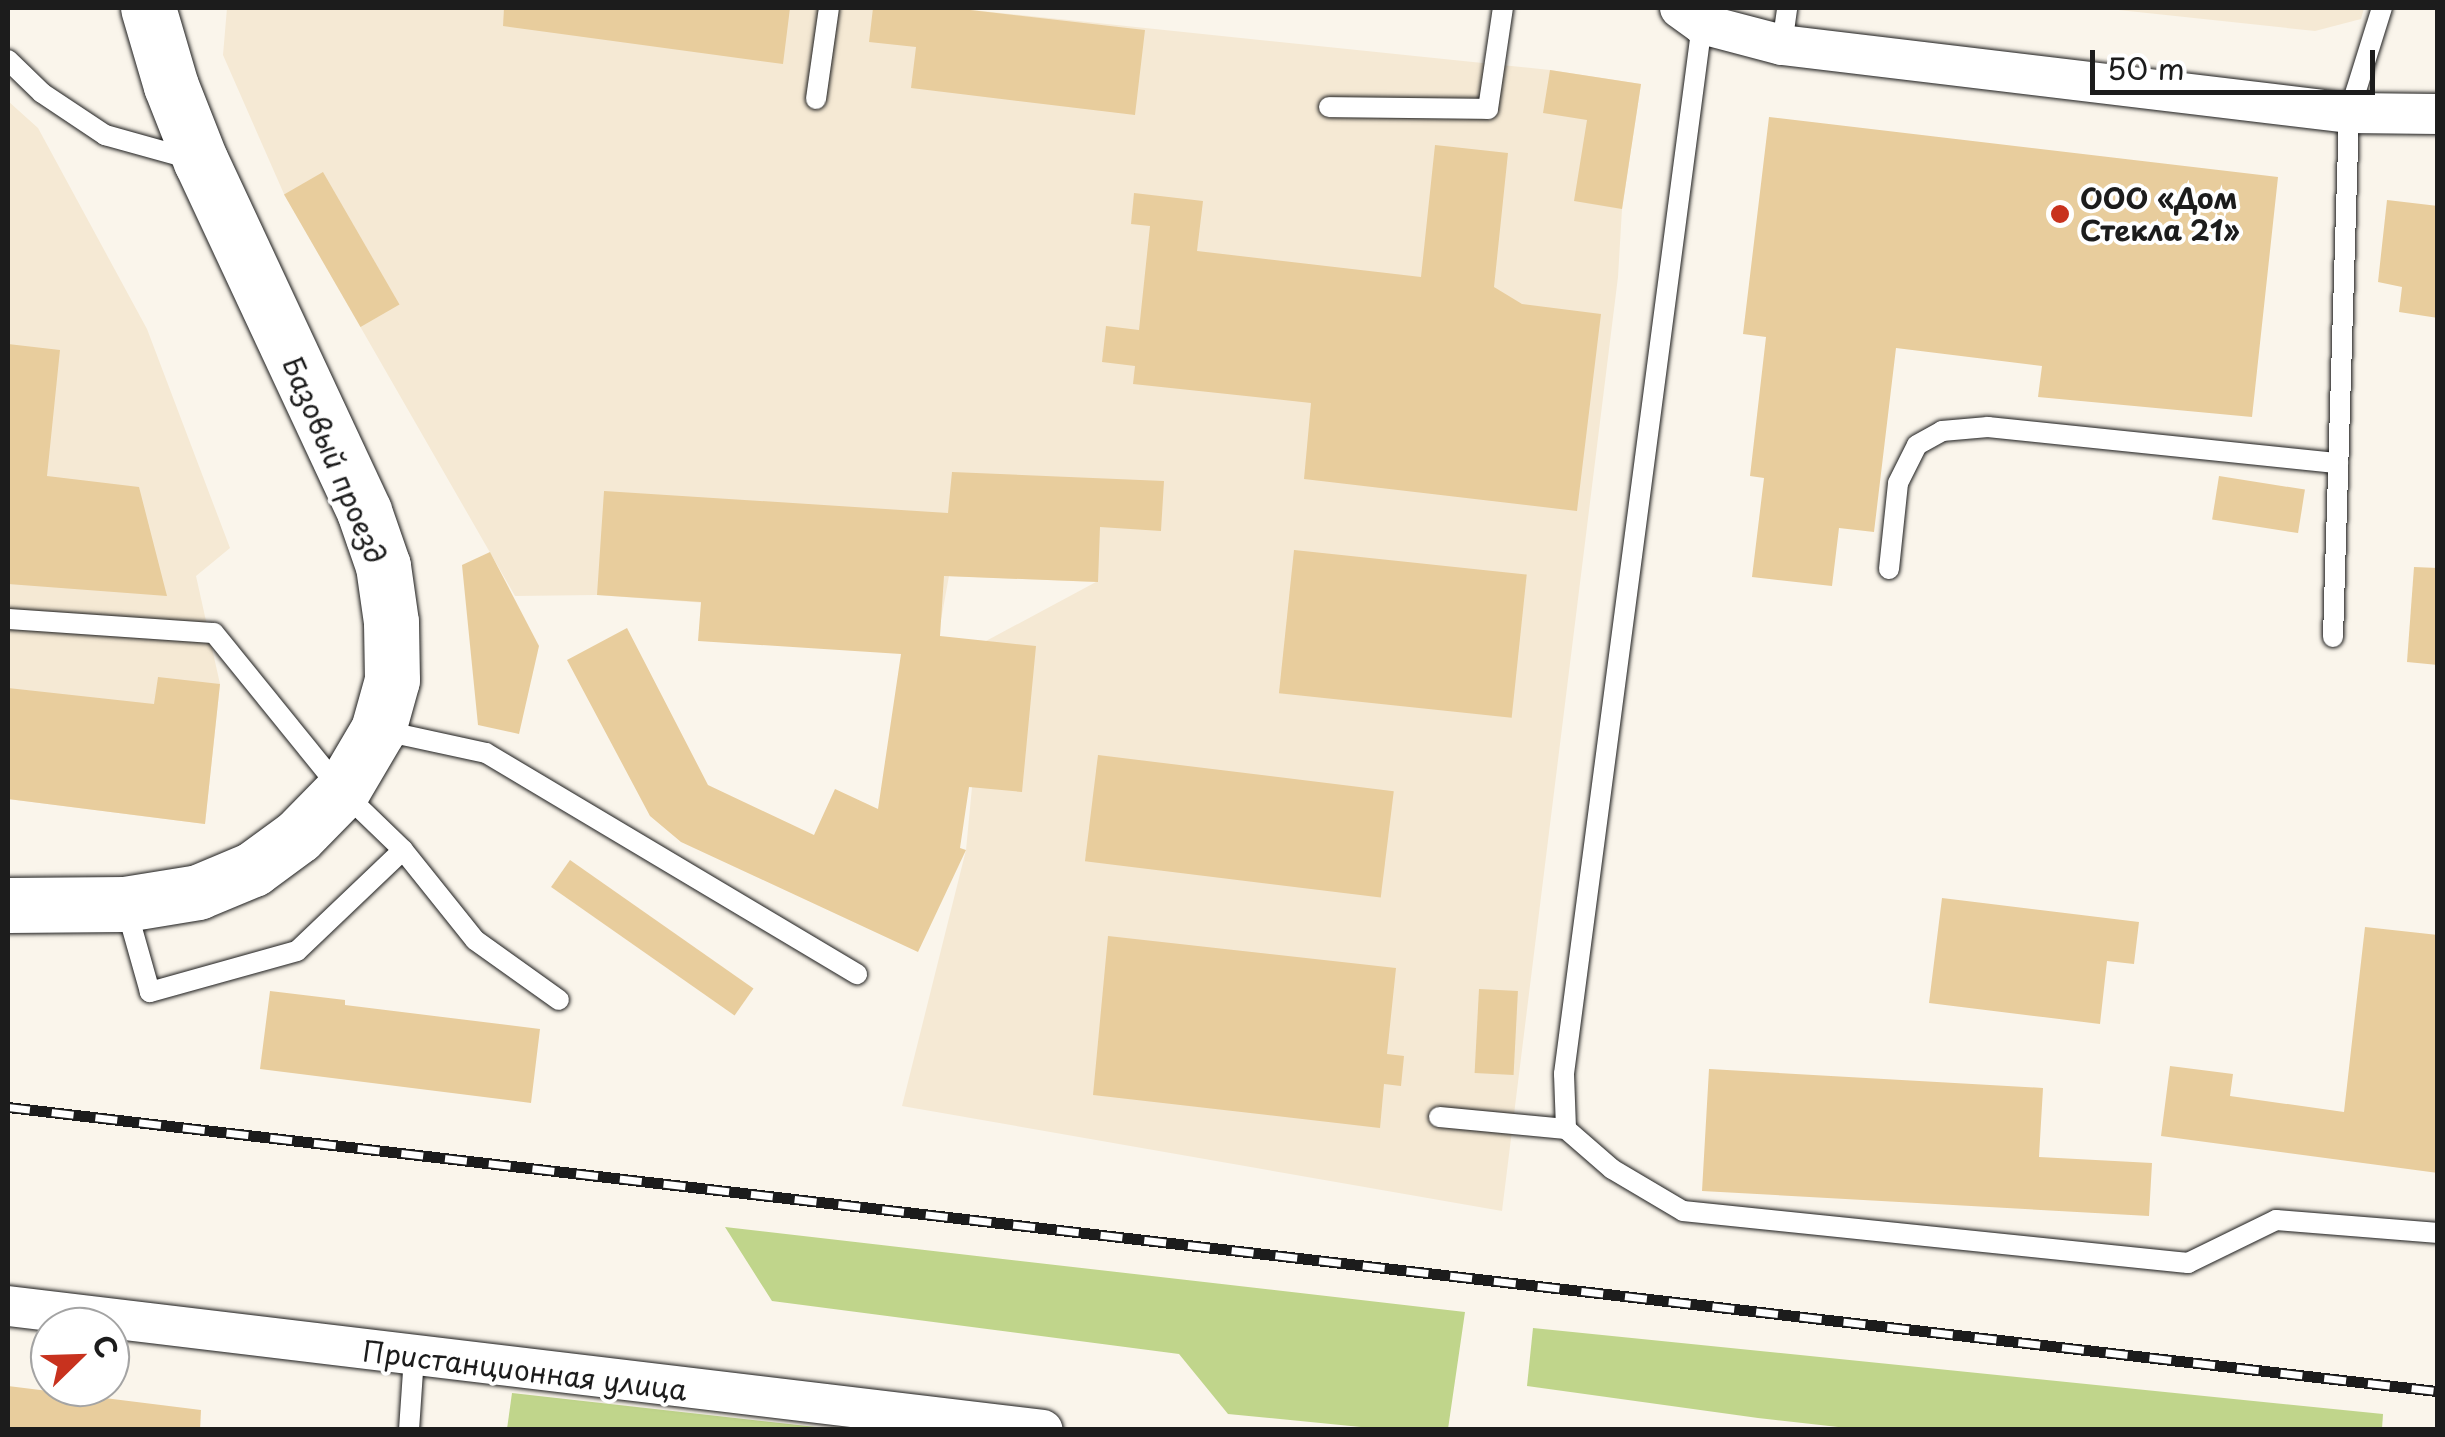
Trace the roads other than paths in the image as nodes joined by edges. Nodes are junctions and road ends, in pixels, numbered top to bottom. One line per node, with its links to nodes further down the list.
1 (828, 8): 8 (lane)
2 (1503, 8): 9 (lane)
3 (2382, 8): 10 (lane)
4 (147, 10): 12 (street, Базовый проезд)
5 (1691, 16): 6 (street); 25 (lane)
6 (1784, 26): 10 (street)
7 (8, 60): 12 (lane)
8 (816, 99)
9 (1328, 107)
10 (2349, 113): 11 (street); 13 (lane)
11 (2438, 114)
12 (201, 162): 17 (street, Базовый проезд)
13 (2338, 464): 14 (lane); 16 (lane)
14 (1888, 569)
15 (8, 618): 18 (lane)
16 (2333, 636)
17 (378, 730): 18 (street, Базовый проезд); 22 (lane)
18 (342, 791): 19 (lane); 20 (street, Базовый проезд)
19 (404, 850): 20 (lane); 23 (lane)
20 (124, 904): 21 (street, Базовый проезд)
21 (8, 906)
22 (857, 974)
23 (558, 1000)
24 (1439, 1116): 25 (lane)
25 (1566, 1129): 26 (lane)
26 (2438, 1233)
27 (8, 1306): 28 (street, Пристанционная улица)
28 (414, 1358): 29 (street, Пристанционная улица); 30 (lane)
29 (839, 1418): 31 (street, Пристанционная улица)
30 (411, 1427)
31 (1043, 1430)

